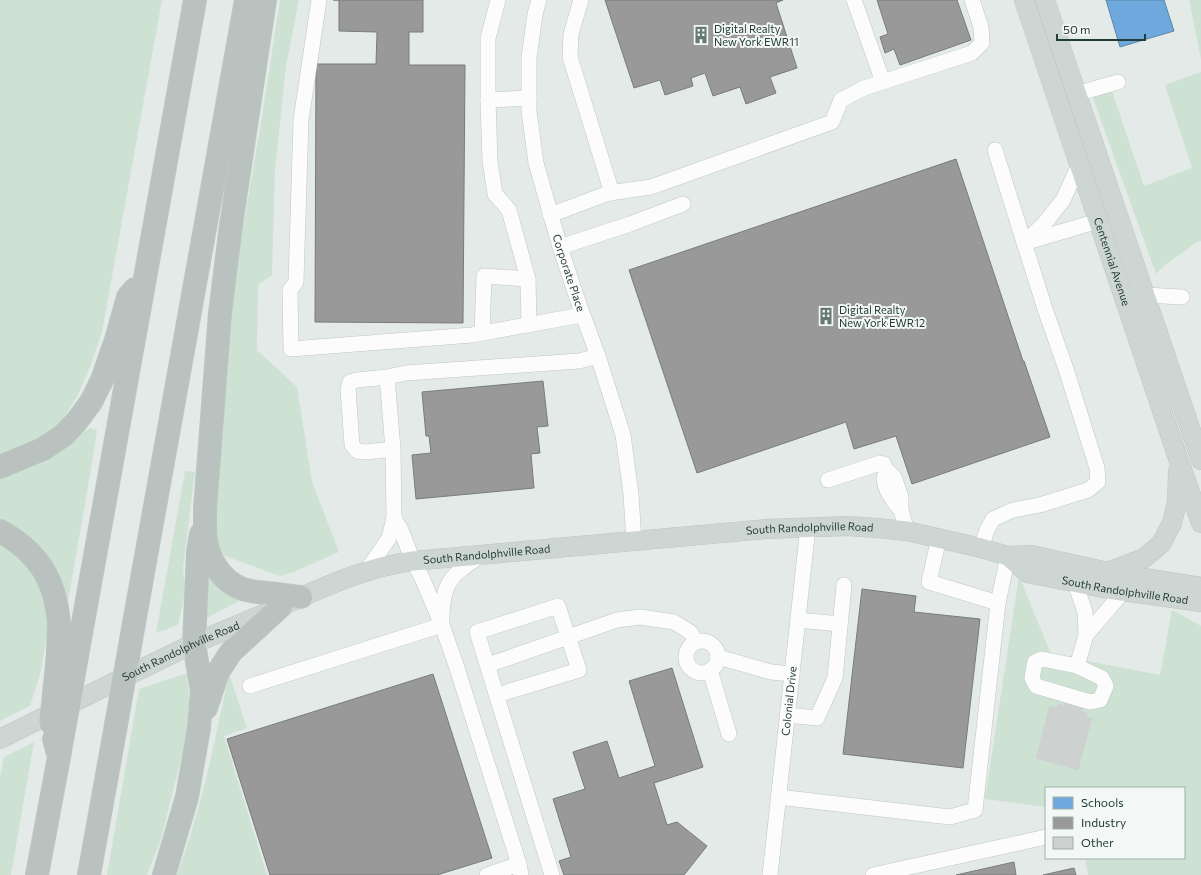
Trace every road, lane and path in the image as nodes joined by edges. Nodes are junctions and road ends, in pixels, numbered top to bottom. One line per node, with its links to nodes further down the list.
1 (195, 0): 25 (highway)
2 (246, 0): 85 (highway, bridge)
3 (265, 0): 40 (highway)
4 (319, 0): 31 (street)
5 (498, 0): 16 (street)
6 (539, 0): 15 (street, Corporate Place)
7 (581, 0): 19 (street)
8 (854, 0): 12 (street)
9 (972, 0): 12 (street)
10 (1024, 0): 18 (main road, Centennial Avenue)
11 (1045, 0): 14 (main road, Centennial Avenue)
12 (883, 82): 19 (street)
13 (1118, 82): 14 (street)
14 (1076, 94): 27 (main road, Centennial Avenue)
15 (529, 98): 16 (street); 21 (street, Corporate Place)
16 (488, 100): 26 (street)
17 (995, 150): 23 (street)
18 (1079, 165): 22 (main road, Centennial Avenue); 23 (street)
19 (612, 193): 21 (street)
20 (682, 204): 24 (street)
21 (550, 215): 24 (street, Corporate Place)
22 (1098, 221): 23 (street); 37 (main road, Centennial Avenue)
23 (1024, 243): 48 (street)
24 (560, 247): 29 (street, Corporate Place)
25 (145, 279): 38 (highway); 69 (highway)
26 (528, 279): 30 (street); 31 (street)
27 (1145, 294): 28 (street); 34 (main road, Centennial Avenue)
28 (1182, 297)
29 (582, 315): 30 (street); 32 (street, Corporate Place)
30 (529, 325): 31 (street)
31 (482, 333)
32 (598, 356): 33 (street); 47 (street, Corporate Place)
33 (387, 377): 35 (street); 35 (street)
34 (1196, 426): 36 (main road, Centennial Avenue)
35 (393, 449): 41 (street)
36 (1201, 460)
37 (1179, 461): 42 (main road, Centennial Avenue); 52 (main road)
38 (0, 467)
39 (828, 480): 45 (street)
40 (205, 509): 58 (highway); 68 (highway)
41 (394, 518): 51 (street); 53 (street)
42 (1201, 523)
43 (808, 527): 45 (main road, South Randolphville Road); 47 (main road, South Randolphville Road); 62 (street, Colonial Drive)
44 (0, 530): 69 (highway)
45 (907, 531): 46 (main road, South Randolphville Road)
46 (939, 538): 48 (main road, South Randolphville Road); 60 (street)
47 (634, 542): 49 (main road, South Randolphville Road)
48 (981, 548): 50 (main road, South Randolphville Road)
49 (482, 555): 51 (main road, South Randolphville Road); 64 (street)
50 (1008, 556): 52 (main road, South Randolphville Road); 54 (main road, South Randolphville Road); 60 (street)
51 (413, 561): 53 (main road, South Randolphville Road); 64 (street)
52 (1108, 572): 56 (main road, South Randolphville Road)
53 (364, 573): 58 (main road, South Randolphville Road)
54 (1075, 583): 57 (main road, South Randolphville Road); 65 (street)
55 (844, 585): 63 (street)
56 (1201, 587)
57 (1124, 592): 59 (main road, South Randolphville Road); 65 (street)
58 (301, 597): 61 (main road, South Randolphville Road)
59 (1201, 602)
60 (998, 603): 81 (street)
61 (281, 606): 68 (main road, South Randolphville Road); 78 (highway)
62 (798, 620): 63 (street); 74 (street, Colonial Drive)
63 (840, 624): 77 (street)
64 (442, 625): 75 (street); 83 (street)
65 (1086, 635): 72 (street)
66 (568, 637): 67 (street); 71 (street); 71 (street); 76 (street)
67 (697, 642): 70 (street); 73 (street)
68 (194, 644): 78 (highway); 80 (main road, South Randolphville Road)
69 (68, 655): 84 (highway, bridge)
70 (718, 657): 73 (street); 74 (street)
71 (488, 665): 76 (street)
72 (1077, 666)
73 (710, 670): 79 (street)
74 (792, 674): 77 (street, Colonial Drive)
75 (250, 686)
76 (497, 695): 88 (street)
77 (787, 716): 81 (street, Colonial Drive)
78 (199, 728): 86 (highway)
79 (729, 734)
80 (0, 739)
81 (778, 797): 89 (street, Colonial Drive)
82 (1045, 837): 90 (street)
83 (520, 870): 87 (street)
84 (38, 875)
85 (89, 875)
86 (164, 875)
87 (487, 875)
88 (552, 875)
89 (770, 875)
90 (873, 875)

